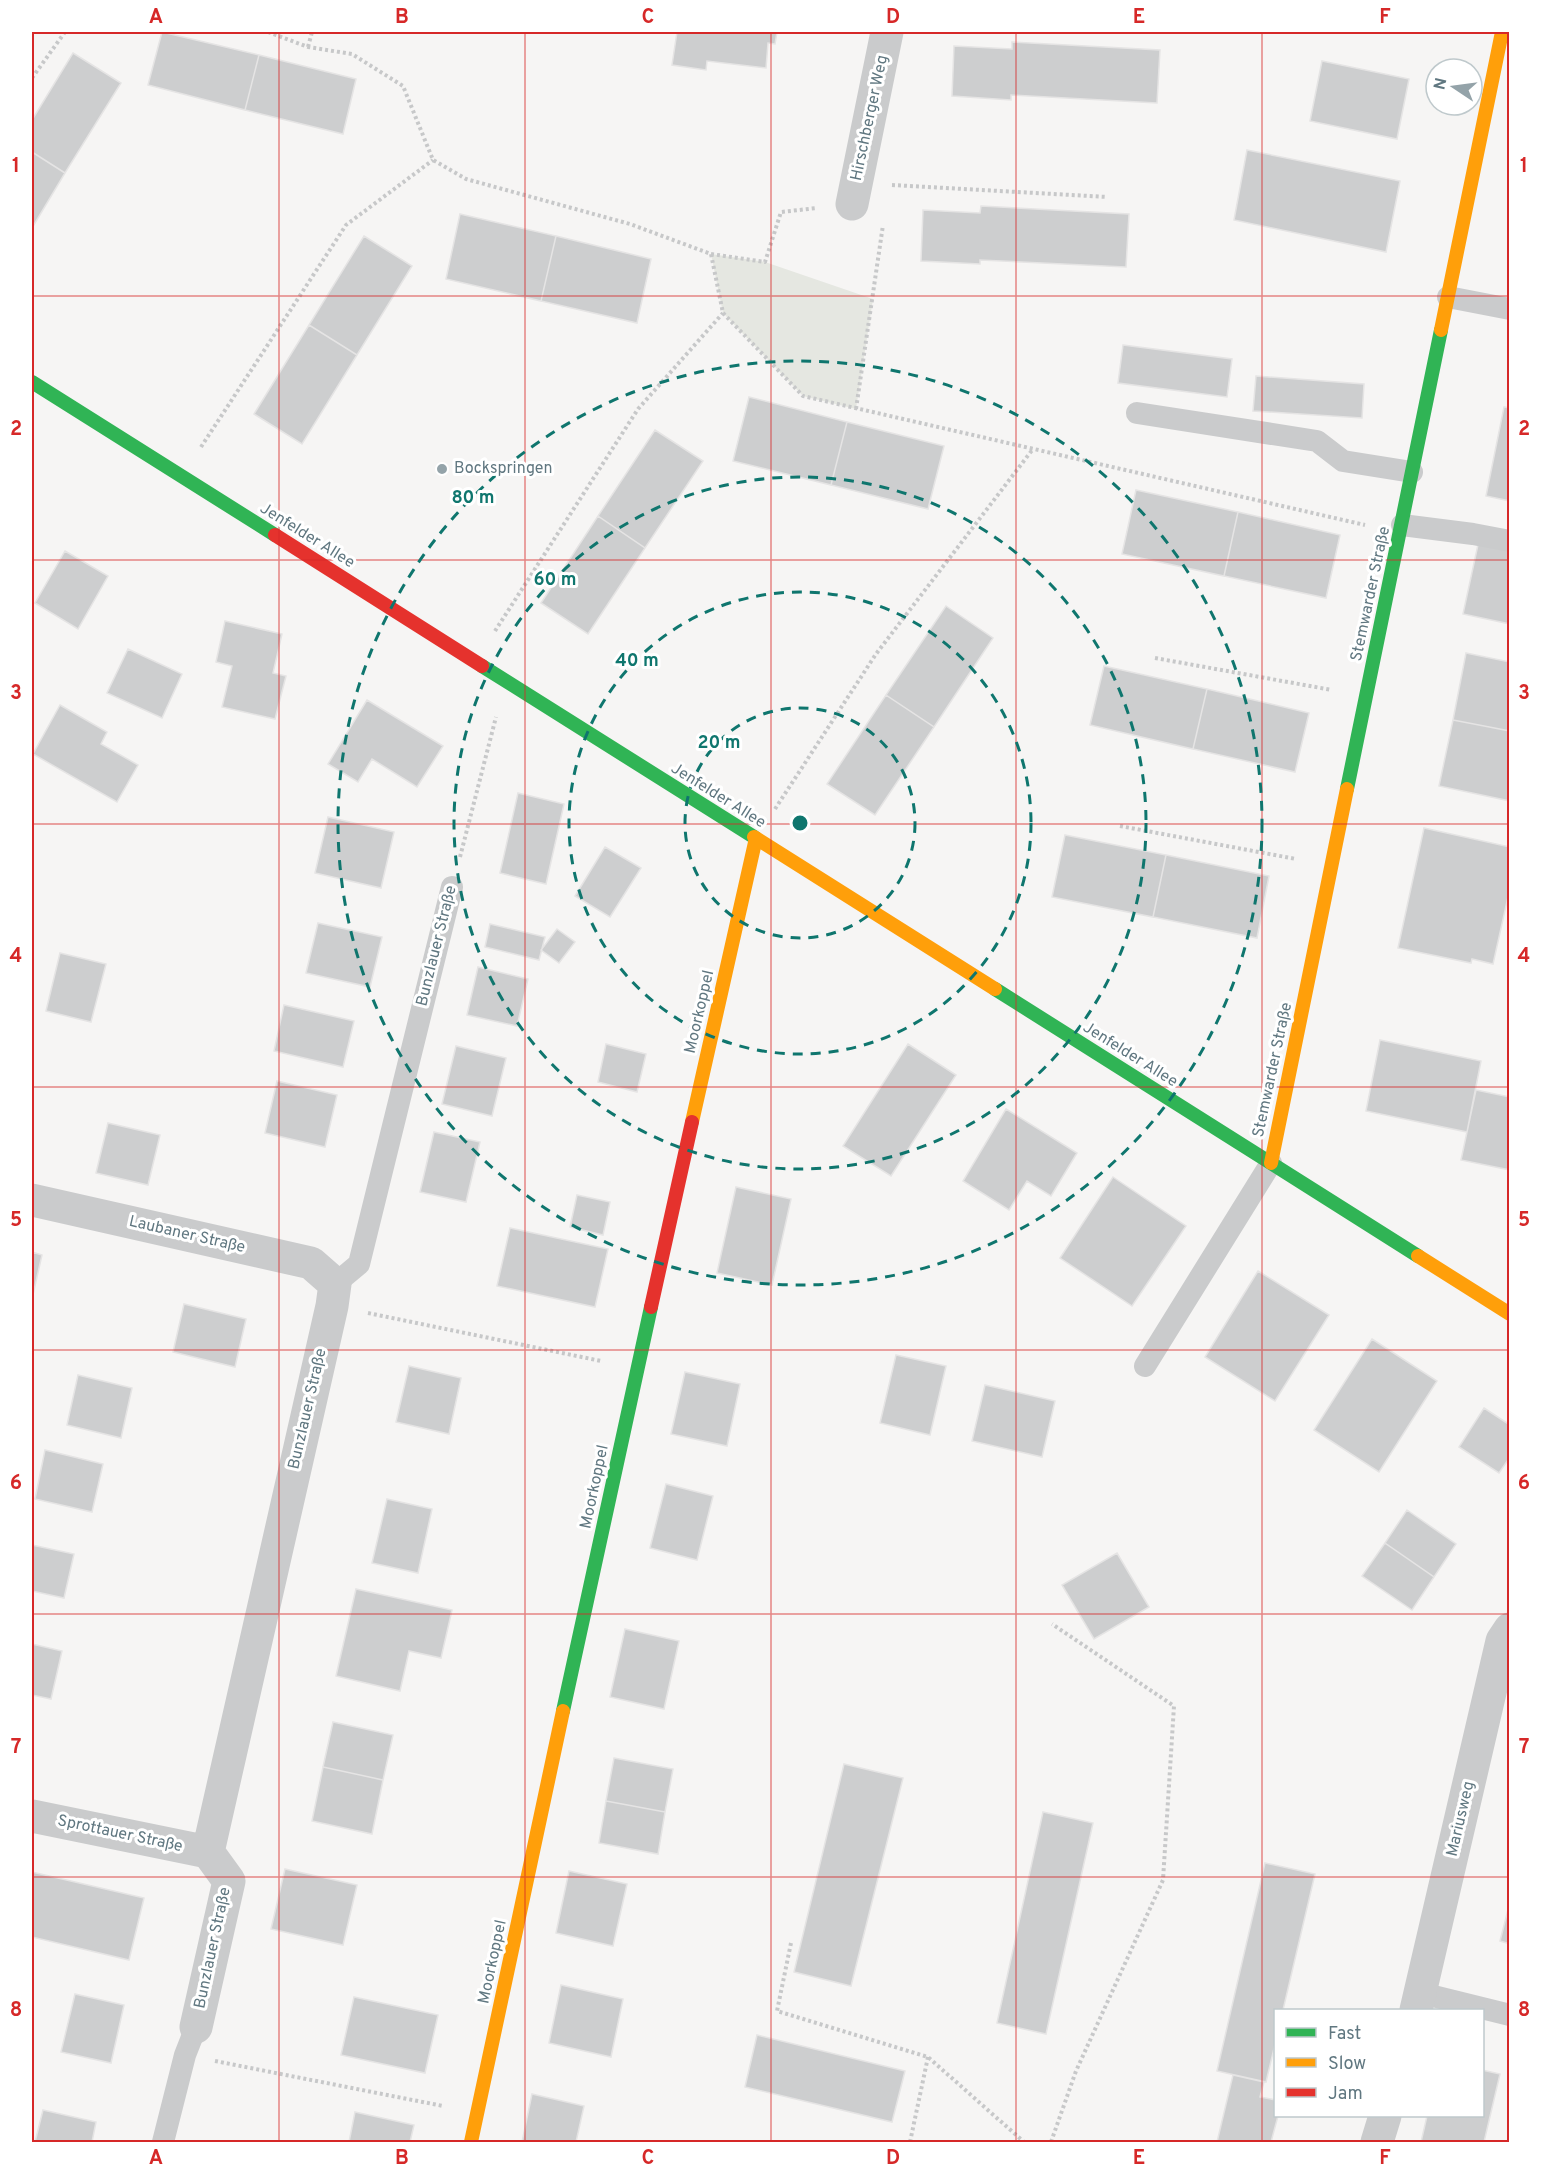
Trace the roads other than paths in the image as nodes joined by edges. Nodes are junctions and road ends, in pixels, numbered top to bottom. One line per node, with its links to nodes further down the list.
1 (888, 32): 3 (street, Hirschberger Weg)
2 (1502, 32): 4 (street, Stemwarder Straße)
3 (854, 193)
4 (1448, 297): 5 (lane); 8 (street, Stemwarder Straße)
5 (1509, 309)
6 (32, 382): 11 (street, Jenfelder Allee)
7 (1137, 413): 8 (lane)
8 (1412, 472): 9 (street, Stemwarder Straße)
9 (1401, 529): 10 (lane); 13 (street, Stemwarder Straße)
10 (1509, 542)
11 (756, 838): 13 (street, Jenfelder Allee); 28 (street, Moorkoppel)
12 (452, 887): 15 (lane, Bunzlauer Straße)
13 (1271, 1163): 16 (street, Jenfelder Allee); 17 (lane)
14 (32, 1200): 15 (street, Laubaner Straße)
15 (333, 1295): 20 (street, Bunzlauer Straße)
16 (1509, 1314)
17 (1145, 1366)
18 (1509, 1629): 21 (street, Mariusweg)
19 (32, 1816): 20 (street, Sprottauer Straße)
20 (208, 1852): 25 (street, Bunzlauer Straße)
21 (1418, 2002): 22 (lane)
22 (1467, 2009)
23 (1484, 2011): 24 (lane)
24 (1509, 2015)
25 (190, 2041): 27 (lane, Bunzlauer Straße)
26 (1384, 2117): 29 (street)
27 (163, 2142)
28 (471, 2142)
29 (1377, 2142)

